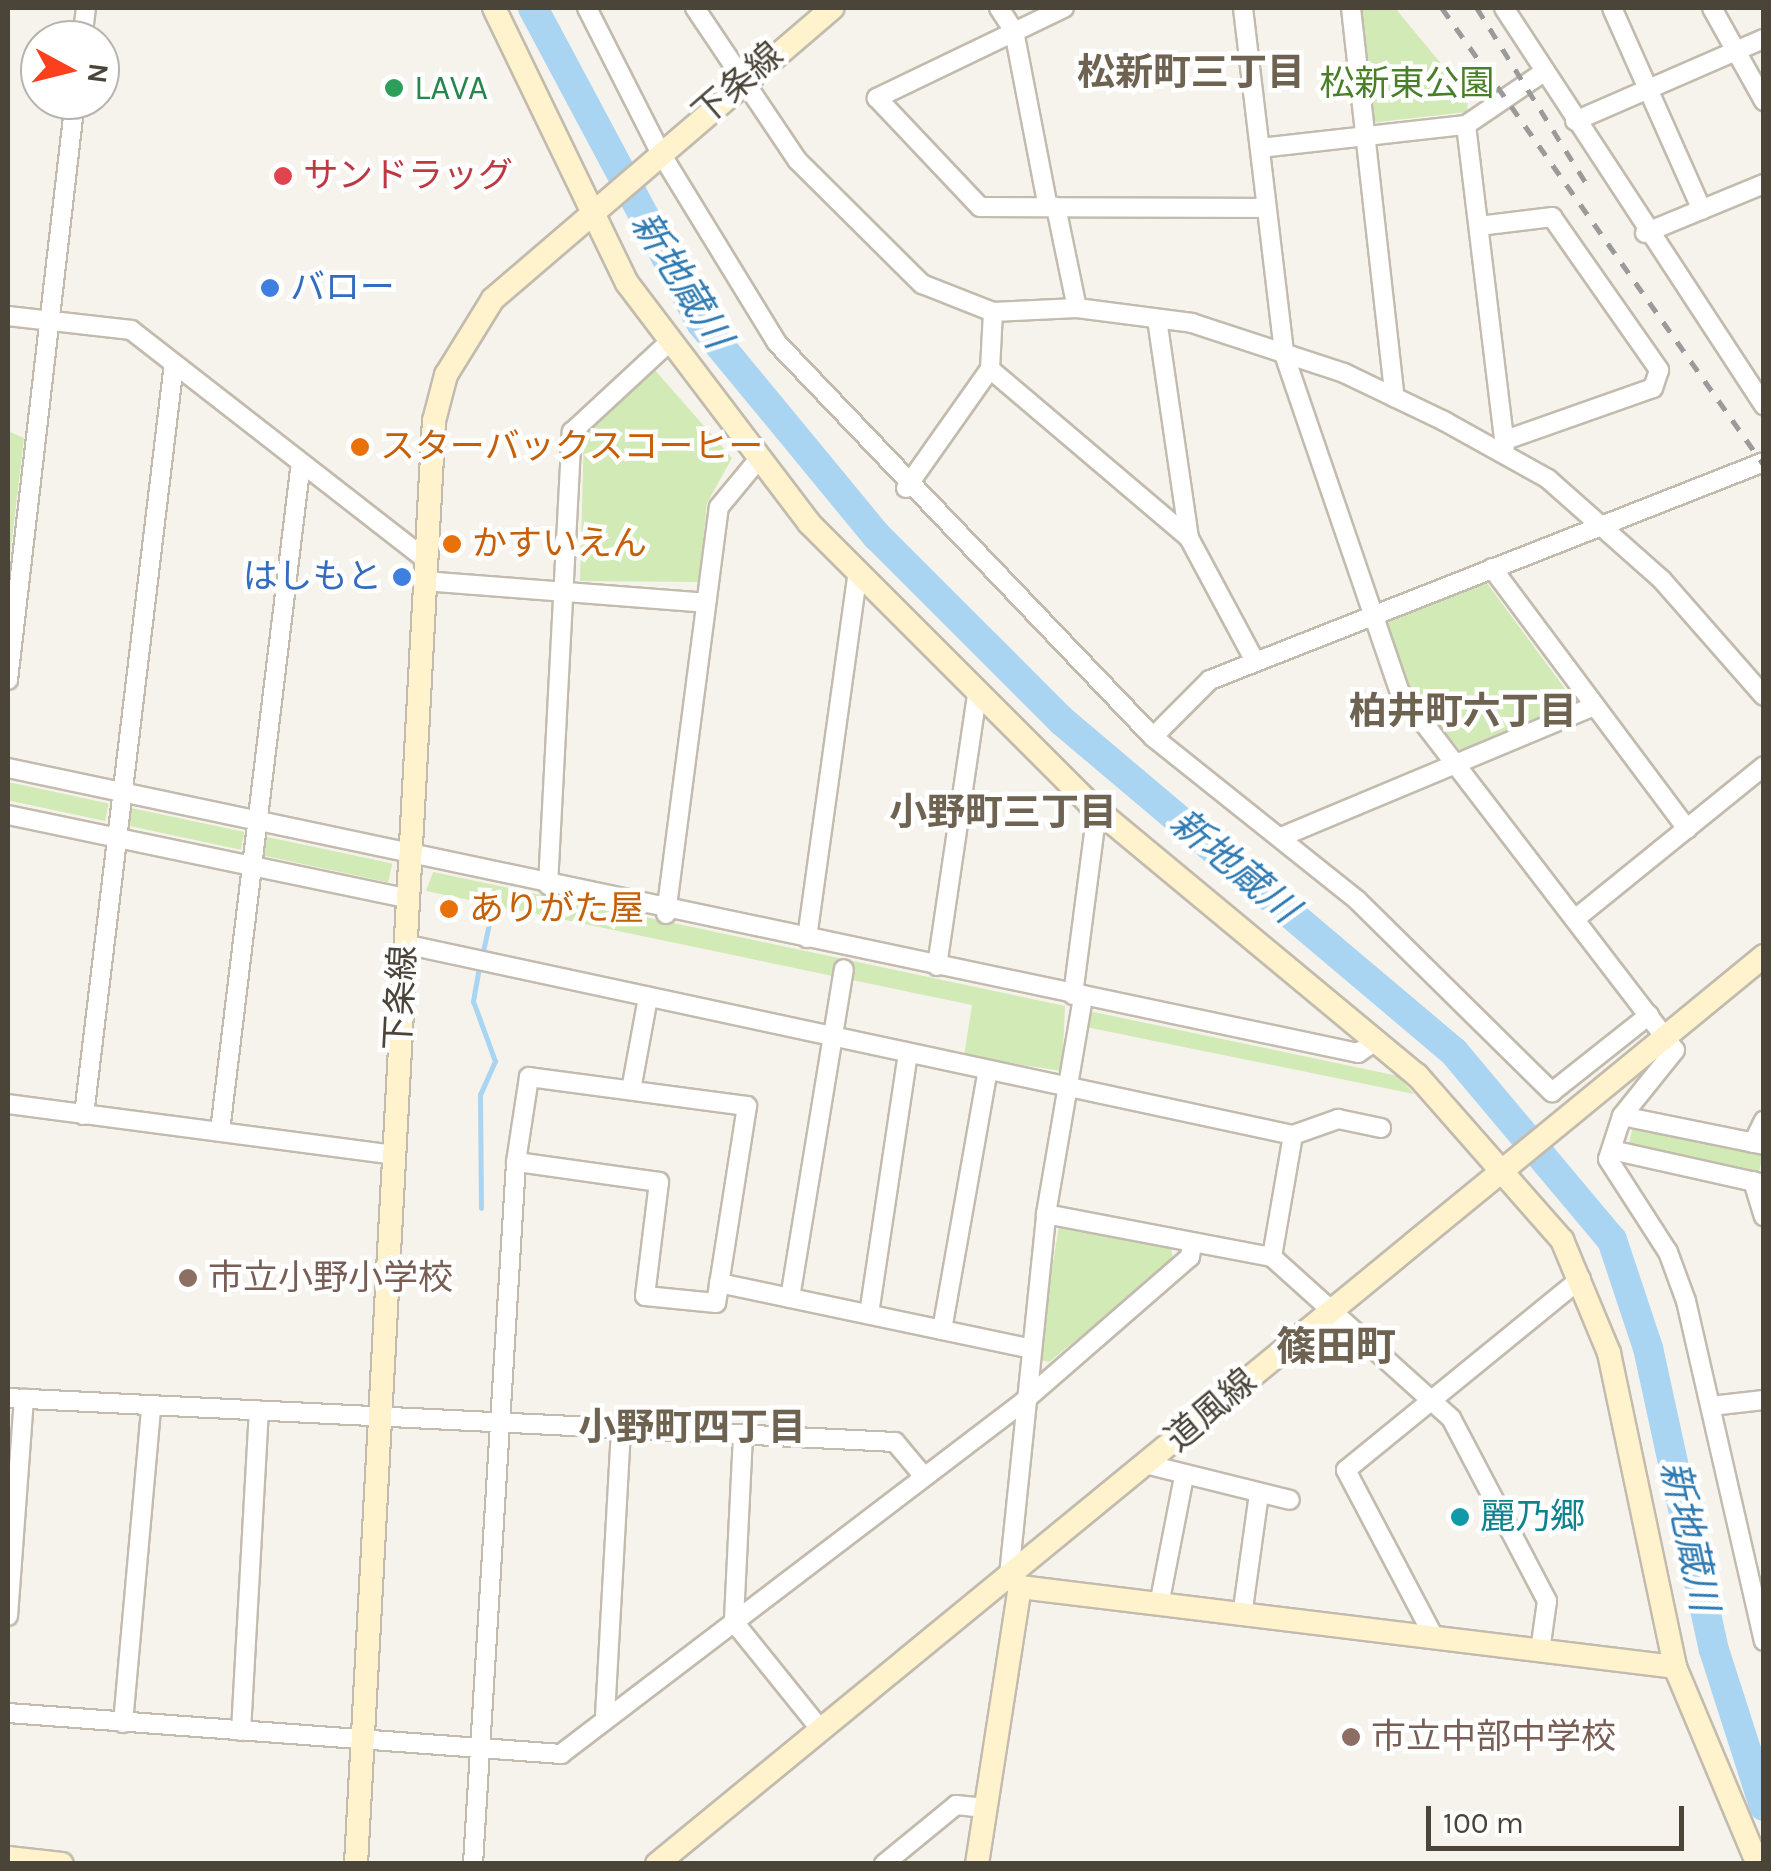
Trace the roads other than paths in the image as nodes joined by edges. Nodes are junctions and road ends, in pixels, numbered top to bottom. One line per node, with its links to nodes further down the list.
1 (494, 8): 26 (street)
2 (587, 8): 24 (street)
3 (695, 8): 16 (street)
4 (832, 8): 16 (street, 下条線)
5 (999, 8): 12 (street)
6 (1064, 8): 12 (street)
7 (1242, 8): 23 (street)
8 (1350, 8): 22 (street)
9 (1504, 8): 15 (street)
10 (1612, 8): 17 (street)
11 (1712, 8): 14 (street)
12 (1014, 30): 27 (street); 27 (street)
13 (1764, 39): 14 (street)
14 (1735, 51): 17 (street); 18 (street)
15 (1544, 72): 20 (street); 21 (street)
16 (742, 79): 24 (street, 下条線); 33 (street)
17 (1649, 90): 20 (street); 29 (street)
18 (1764, 101)
19 (73, 120): 36 (street)
20 (1575, 121): 31 (street)
21 (1466, 125): 22 (street); 30 (street)
22 (1362, 136): 23 (street); 41 (street)
23 (1260, 148): 28 (street)
24 (654, 158): 26 (street, 下条線); 47 (street)
25 (1764, 184): 29 (street)
26 (599, 207): 37 (street); 51 (street, 下条線)
27 (1052, 208): 28 (street); 32 (street)
28 (1266, 208): 38 (street)
29 (1702, 210): 31 (street)
30 (1479, 226): 43 (street); 43 (street)
31 (1645, 233): 42 (street)
32 (1077, 308): 33 (street); 35 (street)
33 (993, 312): 40 (street)
34 (8, 316): 36 (street)
35 (1157, 319): 38 (street); 49 (street)
36 (50, 320): 39 (street); 57 (street)
37 (668, 344): 44 (street); 53 (street)
38 (1284, 354): 41 (street); 55 (street)
39 (174, 364): 46 (street); 65 (street)
40 (990, 370): 47 (street); 49 (street)
41 (1395, 398): 43 (street)
42 (1764, 405)
43 (1505, 446): 48 (street)
44 (757, 461): 52 (street); 54 (street)
45 (1764, 462): 48 (street)
46 (300, 470): 51 (street); 68 (street)
47 (906, 488): 61 (street)
48 (1594, 523): 50 (street); 59 (street)
49 (1189, 538): 56 (street)
50 (1492, 568): 55 (street); 60 (street)
51 (423, 570): 53 (street); 72 (street, 下条線)
52 (857, 577): 58 (street); 78 (street)
53 (561, 594): 54 (street); 74 (street)
54 (706, 603): 76 (street)
55 (1372, 618): 56 (street); 62 (street)
56 (1255, 661): 61 (street)
57 (8, 680)
58 (977, 696): 66 (street); 81 (street)
59 (1764, 696)
60 (1594, 706): 62 (street); 69 (street)
61 (1153, 737): 70 (street)
62 (1450, 765): 70 (street); 77 (street)
63 (1764, 766): 69 (street)
64 (8, 768): 65 (street)
65 (122, 793): 68 (street); 71 (street)
66 (1097, 810): 83 (street); 88 (street)
67 (8, 815): 71 (street)
68 (258, 821): 72 (street); 73 (street)
69 (1687, 829): 77 (street)
70 (1281, 836): 85 (street)
71 (116, 837): 73 (street); 94 (street)
72 (409, 853): 74 (street); 75 (street, 下条線)
73 (252, 866): 75 (street); 98 (street)
74 (548, 885): 76 (street)
75 (405, 898): 79 (street, 下条線)
76 (666, 914): 78 (street)
77 (1575, 920): 85 (street)
78 (807, 938): 81 (street)
79 (404, 944): 84 (street); 102 (street, 下条線)
80 (1764, 956): 86 (street, 道風線)
81 (937, 966): 83 (street)
82 (844, 968): 87 (street)
83 (1078, 996): 88 (street); 91 (street)
84 (648, 997): 87 (street); 92 (street)
85 (1649, 1015): 86 (street)
86 (1667, 1035): 95 (street); 104 (street, 道風線)
87 (832, 1036): 89 (street); 112 (street)
88 (1377, 1040): 104 (street)
89 (908, 1052): 90 (street); 114 (street)
90 (988, 1070): 91 (street); 115 (street)
91 (1067, 1087): 99 (street); 106 (street)
92 (631, 1090): 103 (street); 111 (street)
93 (8, 1104): 94 (street)
94 (84, 1114): 98 (street)
95 (1622, 1116): 100 (street); 101 (street)
96 (1764, 1120): 100 (street)
97 (1381, 1128): 99 (street)
98 (220, 1131): 102 (street)
99 (1293, 1135): 109 (street)
100 (1758, 1144)
101 (1616, 1151): 105 (street); 121 (street)
102 (393, 1155): 124 (street, 下条線)
103 (516, 1162): 111 (street); 125 (street)
104 (1505, 1167): 110 (street); 113 (street, 道風線)
105 (1758, 1182): 107 (street)
106 (1046, 1214): 108 (street); 116 (street)
107 (1764, 1216)
108 (1192, 1244): 109 (street); 120 (street)
109 (1272, 1257): 113 (street)
110 (1581, 1278): 118 (street); 141 (street)
111 (719, 1283): 112 (street)
112 (790, 1298): 114 (street)
113 (1328, 1313): 118 (street); 128 (street, 道風線)
114 (869, 1314): 115 (street)
115 (942, 1330): 116 (street)
116 (1032, 1349): 120 (street)
117 (16, 1398): 122 (street); 135 (street)
118 (1430, 1400): 138 (street); 140 (street)
119 (1764, 1400): 121 (street)
120 (1023, 1402): 129 (street); 133 (street)
121 (1711, 1406): 139 (street)
122 (151, 1407): 123 (street); 144 (street)
123 (259, 1413): 124 (street); 146 (street)
124 (380, 1420): 125 (street); 147 (street, 下条線)
125 (499, 1426): 126 (street); 148 (street)
126 (621, 1430): 127 (street); 143 (street)
127 (743, 1436): 129 (street); 137 (street)
128 (1146, 1464): 130 (street); 133 (street, 道風線)
129 (920, 1472): 137 (street)
130 (1184, 1476): 131 (street); 134 (street)
131 (1259, 1494): 132 (street); 136 (street)
132 (1290, 1500)
133 (1014, 1581): 134 (street); 145 (street, 道風線); 149 (street)
134 (1159, 1605): 136 (street)
135 (8, 1616)
136 (1242, 1616): 138 (street)
137 (734, 1622): 143 (street); 145 (street)
138 (1435, 1639): 140 (street)
139 (1764, 1640)
140 (1540, 1651): 141 (street)
141 (1675, 1667): 157 (street)
142 (8, 1714): 144 (street)
143 (606, 1716): 148 (street)
144 (123, 1723): 146 (street)
145 (818, 1726): 154 (street, 道風線)
146 (242, 1731): 147 (street)
147 (363, 1742): 148 (street); 152 (street, 下条線)
148 (482, 1751): 153 (street)
149 (983, 1808): 155 (street); 156 (street)
150 (8, 1858): 151 (street)
151 (62, 1864)
152 (356, 1864)
153 (473, 1864)
154 (657, 1864)
155 (884, 1864)
156 (977, 1864)
157 (1758, 1864)

